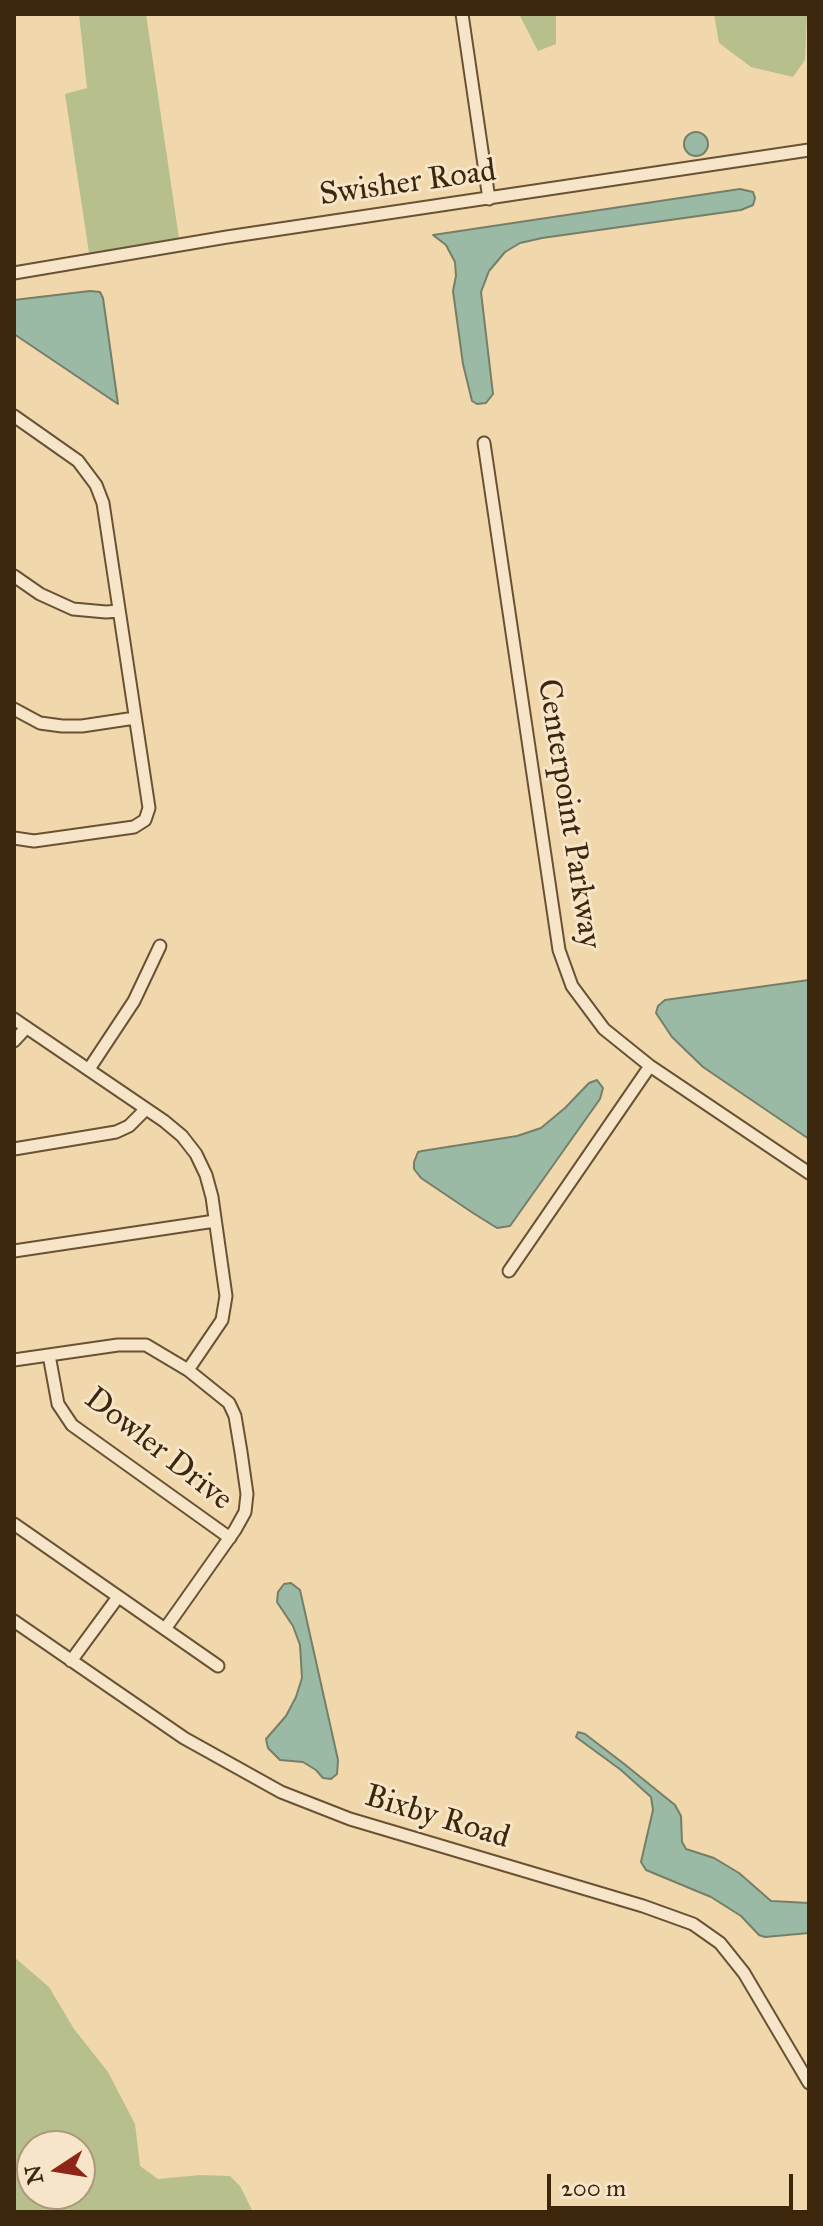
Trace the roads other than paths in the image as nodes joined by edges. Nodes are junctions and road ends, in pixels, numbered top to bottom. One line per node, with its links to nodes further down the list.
1 (462, 14): 3 (street)
2 (809, 150): 3 (street, Swisher Road)
3 (489, 199): 4 (street, Swisher Road)
4 (14, 273)
5 (14, 416): 8 (street)
6 (484, 443): 16 (street, Centerpoint Parkway)
7 (14, 576): 8 (street)
8 (119, 611): 10 (street)
9 (14, 709): 10 (street)
10 (135, 718): 11 (street)
11 (14, 838)
12 (160, 946): 17 (street)
13 (14, 1019): 14 (street)
14 (26, 1028): 15 (street); 17 (street)
15 (14, 1041)
16 (650, 1066): 20 (street, Centerpoint Parkway); 23 (street)
17 (89, 1069): 18 (street)
18 (146, 1109): 19 (street); 21 (street)
19 (14, 1149)
20 (809, 1173)
21 (215, 1221): 22 (street); 26 (street)
22 (14, 1251)
23 (509, 1271)
24 (49, 1355): 25 (street); 26 (street); 28 (street, Dowler Drive)
25 (14, 1360)
26 (188, 1370): 28 (street)
27 (14, 1524): 29 (street)
28 (230, 1538): 31 (street)
29 (118, 1597): 31 (street); 32 (street)
30 (14, 1621): 32 (street, Bixby Road)
31 (165, 1629): 33 (street)
32 (71, 1661): 34 (street, Bixby Road)
33 (218, 1666)
34 (809, 2083)

